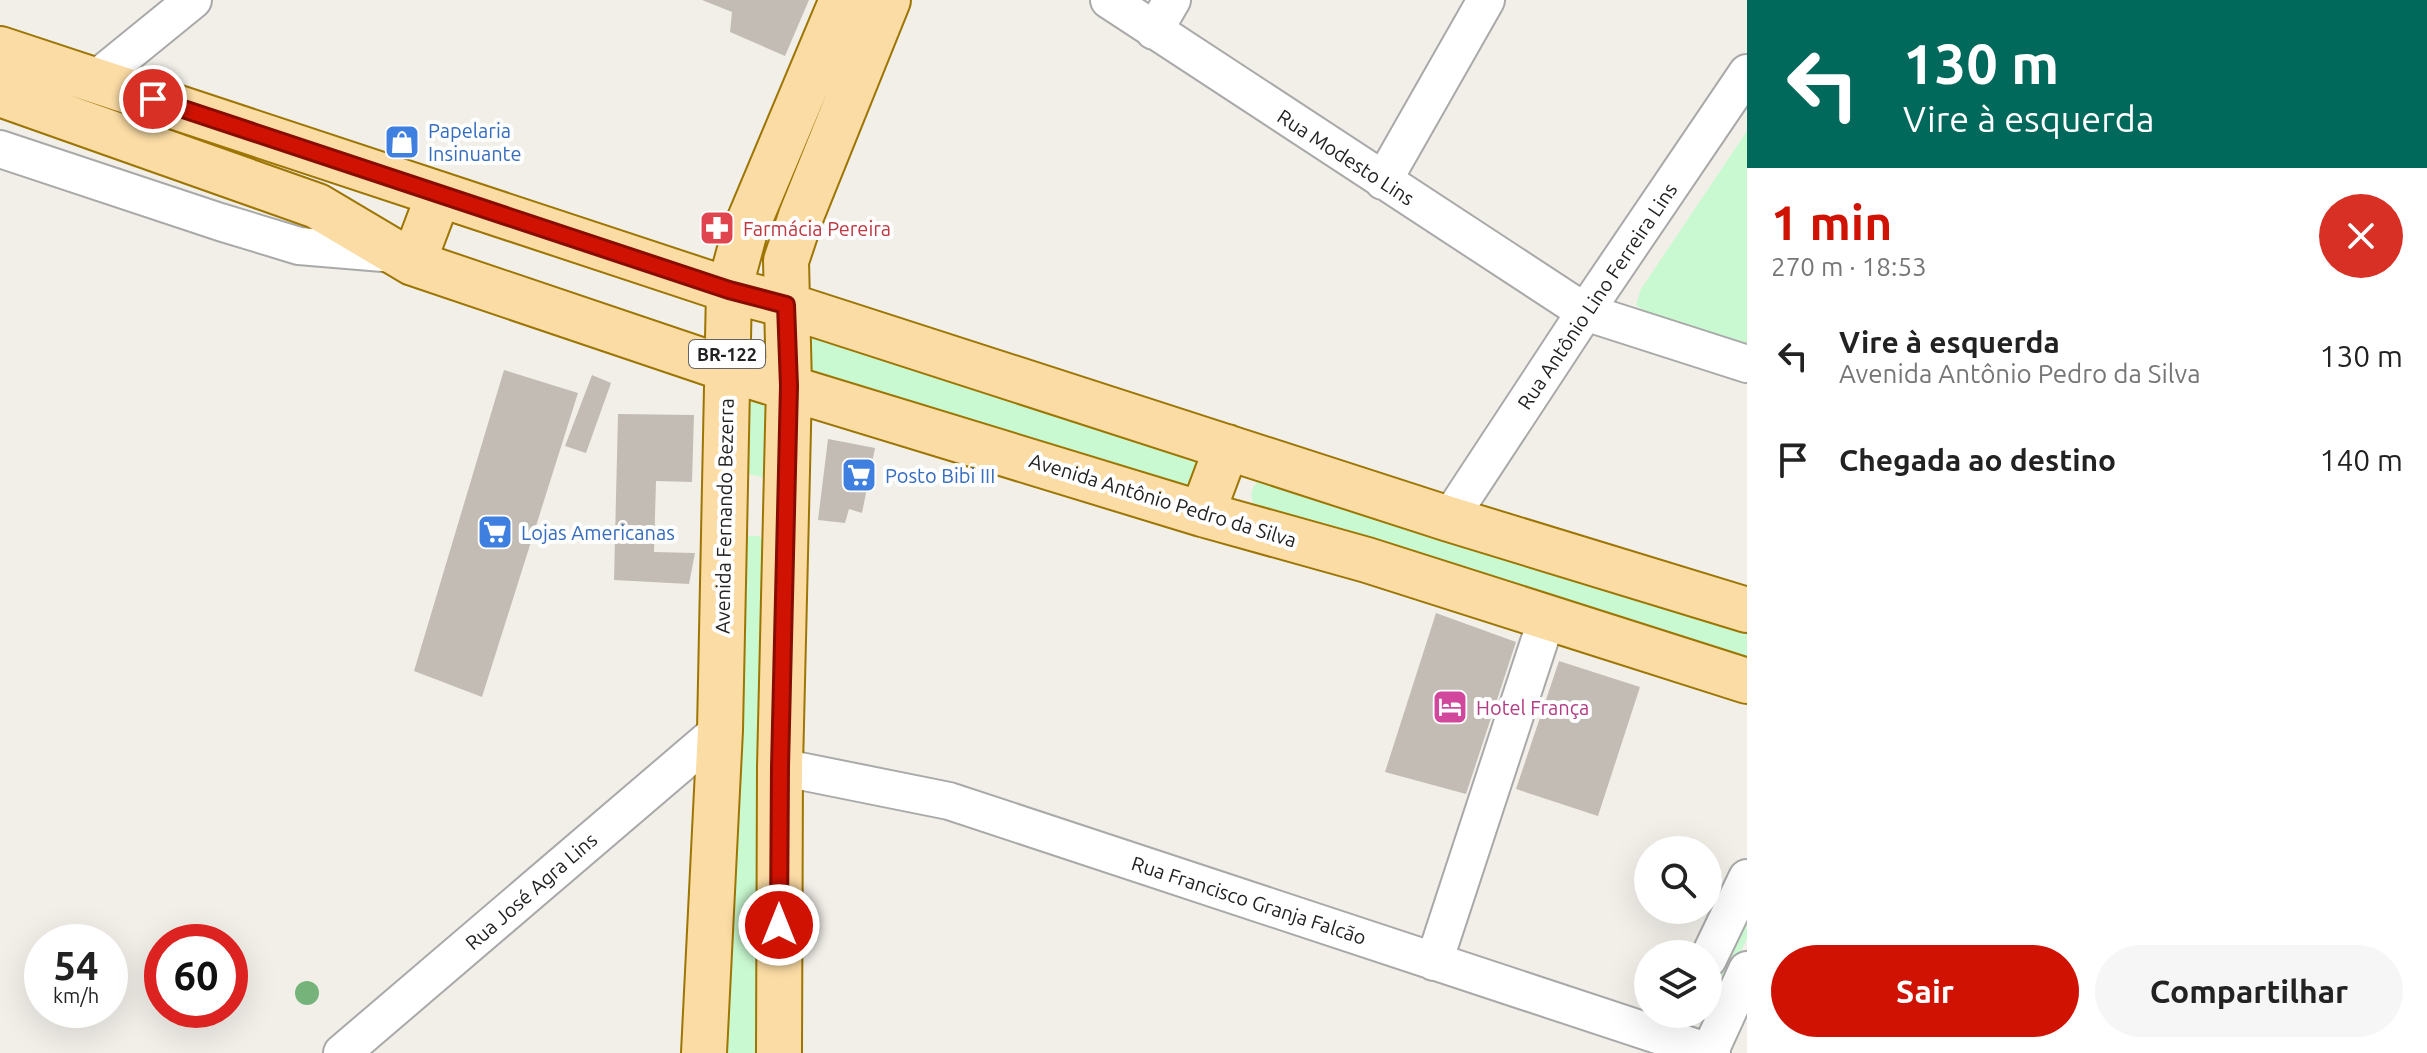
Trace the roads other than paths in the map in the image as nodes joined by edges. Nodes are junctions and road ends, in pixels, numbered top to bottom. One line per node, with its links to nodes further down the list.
1 (193, 0): 9 (street)
2 (842, 0): 15 (main road, Avenida Fernando Bezerra / BR-122)
3 (888, 0): 16 (main road, BR-122)
4 (1109, 0): 6 (street, Rua Modesto Lins)
5 (1486, 0): 12 (street)
6 (1163, 15): 12 (street, Rua Modesto Lins)
7 (8, 63): 9 (main road)
8 (1747, 73): 17 (street, Rua Antônio Lino Ferreira Lins)
9 (96, 79): 13 (main road)
10 (0, 94): 14 (main road, Avenida Antônio Pedro da Silva)
11 (0, 149): 14 (street)
12 (1383, 181): 17 (street, Rua Modesto Lins)
13 (439, 194): 14 (main road); 15 (main road)
14 (404, 259): 19 (main road, Avenida Antônio Pedro da Silva)
15 (729, 290): 16 (main road); 19 (main road, Avenida Fernando Bezerra / BR-122)
16 (786, 305): 20 (main road, BR-122); 21 (main road)
17 (1585, 312): 18 (street, Rua Modesto Lins); 25 (street, Rua Antônio Lino Ferreira Lins)
18 (1747, 364)
19 (727, 369): 20 (main road, Avenida Antônio Pedro da Silva); 22 (main road, Avenida Fernando Bezerra / BR-122)
20 (789, 386): 23 (main road, Avenida Antônio Pedro da Silva); 24 (main road, BR-122)
21 (1227, 447): 23 (main road); 25 (main road)
22 (725, 509): 24 (main road); 29 (main road, Avenida Fernando Bezerra / BR-122)
23 (1202, 514): 27 (main road, Avenida Antônio Pedro da Silva)
24 (786, 516): 30 (main road, BR-122)
25 (1449, 519): 26 (main road)
26 (1747, 610)
27 (1547, 618): 28 (main road, Avenida Antônio Pedro da Silva); 33 (street)
28 (1747, 681)
29 (720, 730): 37 (street, Rua José Agra Lins); 38 (main road, Avenida Fernando Bezerra / BR-122)
30 (780, 767): 33 (street, Rua Francisco Granja Falcão); 36 (main road, BR-122)
31 (1747, 878): 32 (street)
32 (1717, 940)
33 (1434, 962): 35 (street, Rua Francisco Granja Falcão)
34 (1747, 970): 39 (street)
35 (1671, 1035): 39 (street, Rua Francisco Granja Falcão)
36 (781, 1052)
37 (342, 1053)
38 (704, 1053)
39 (1710, 1053)

